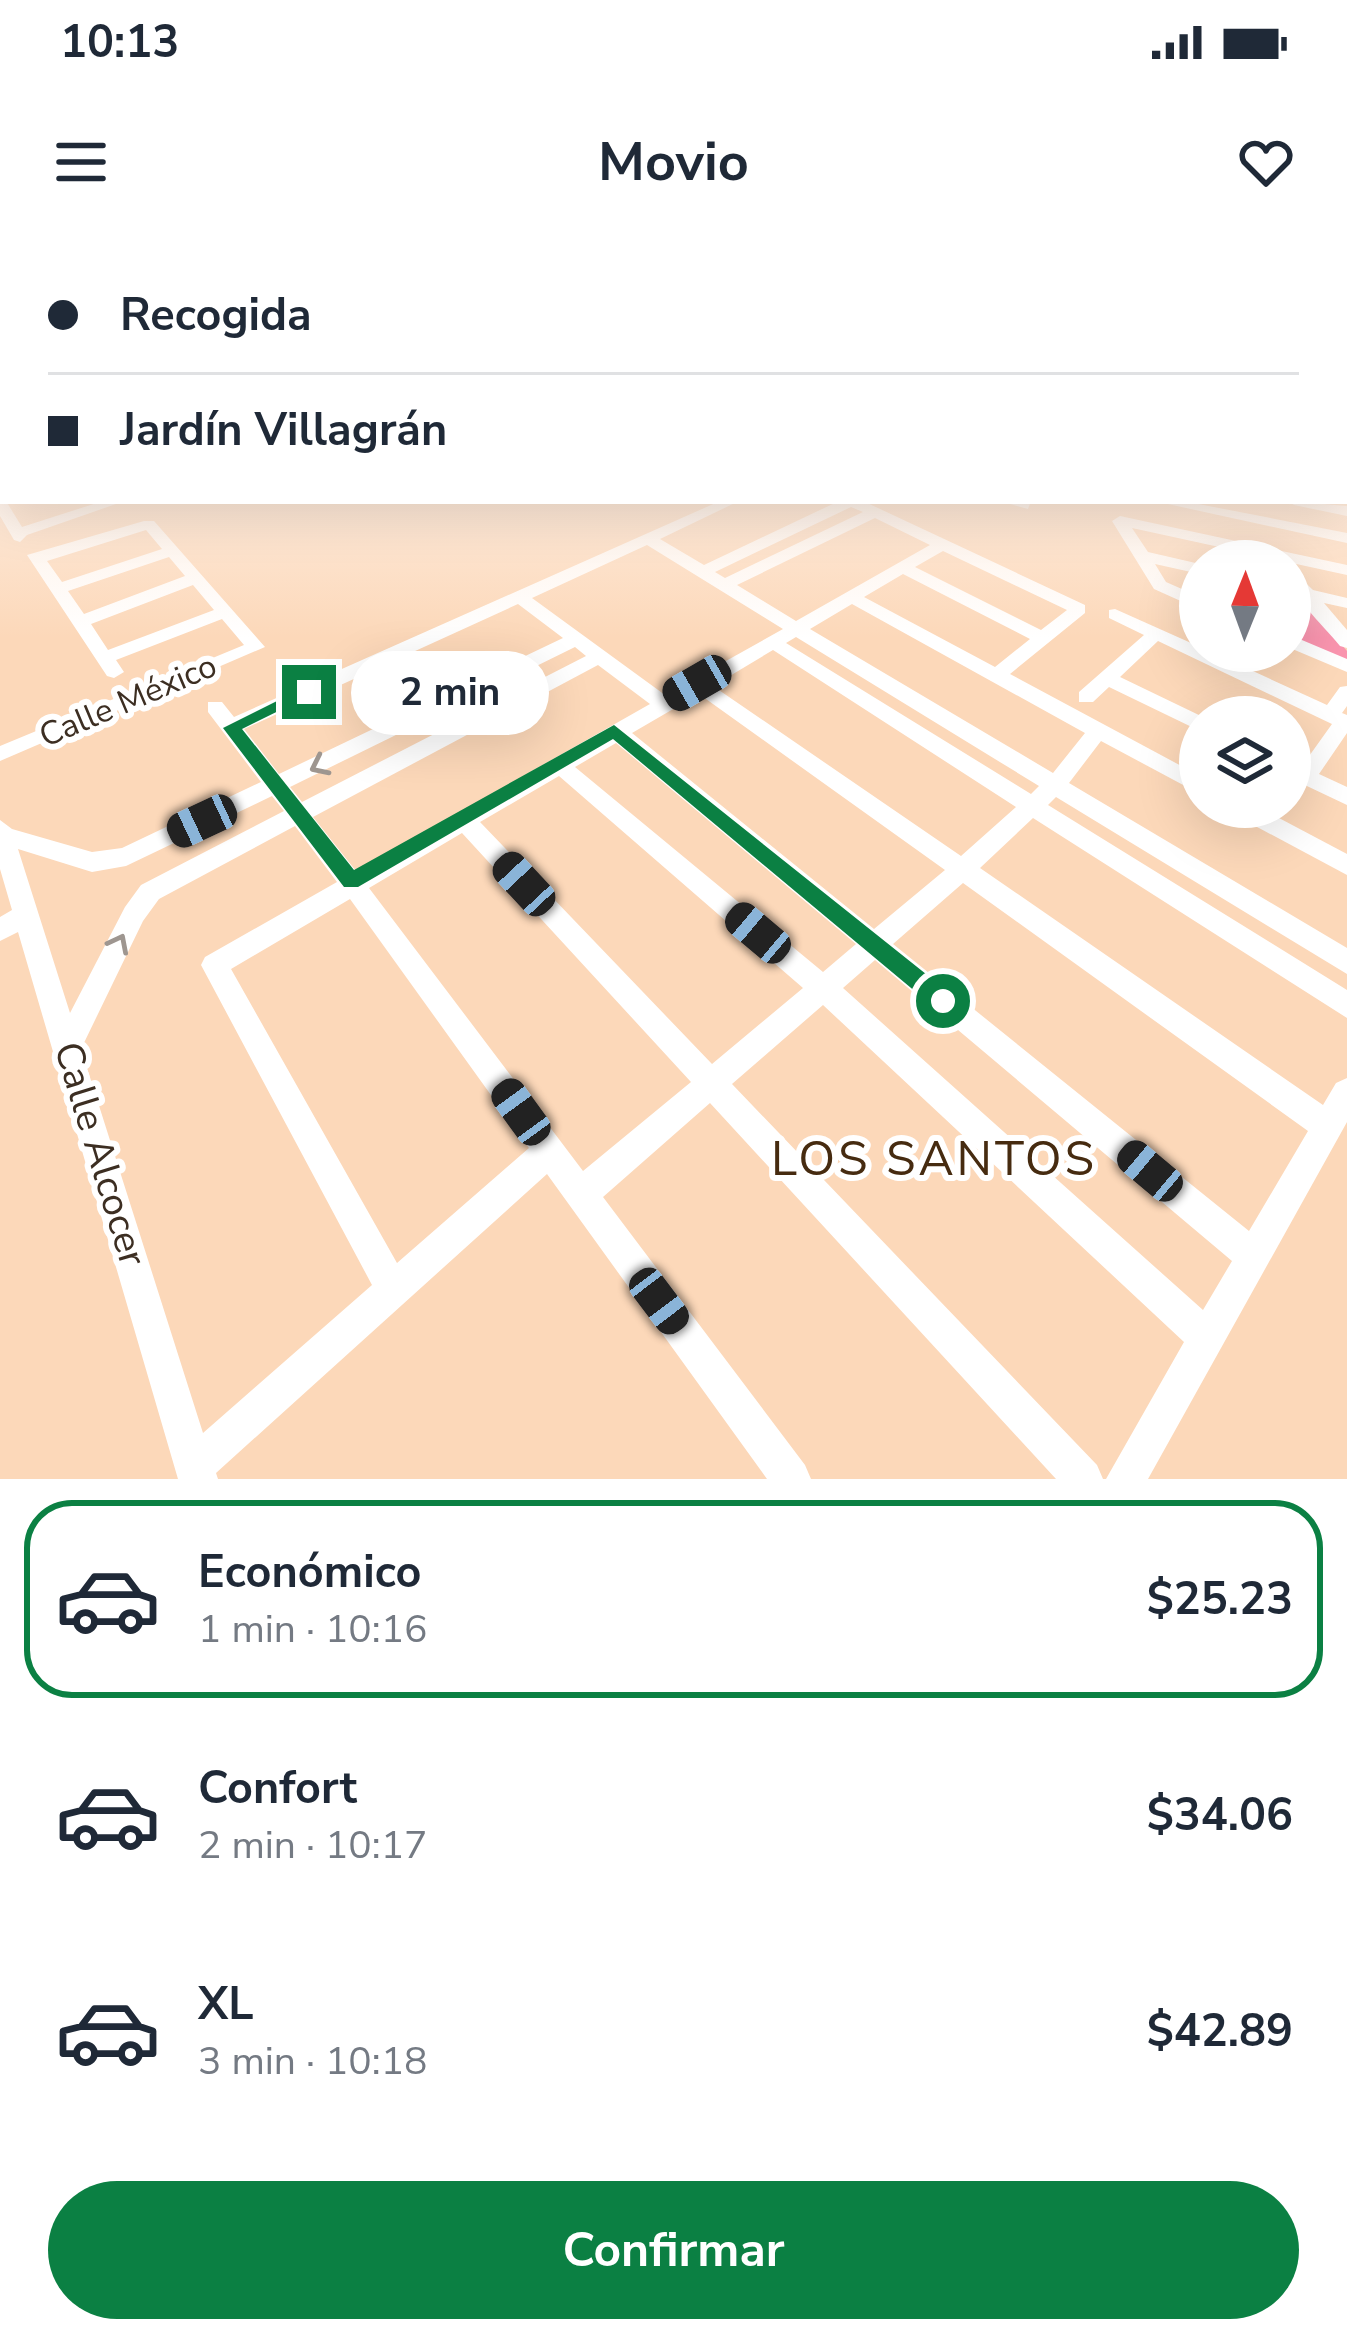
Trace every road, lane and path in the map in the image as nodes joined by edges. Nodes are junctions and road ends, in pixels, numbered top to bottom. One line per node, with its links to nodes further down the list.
1 (14, 522): 2 (street)
2 (56, 522)
3 (124, 522): 11 (street)
4 (686, 522): 13 (street)
5 (808, 522): 22 (street)
6 (856, 522): 24 (street)
7 (897, 522): 15 (street)
8 (1121, 522): 17 (street)
9 (1123, 522): 14 (street)
10 (1264, 522): 12 (street)
11 (131, 530): 16 (street); 25 (street)
12 (1347, 538)
13 (648, 539): 22 (street); 29 (street)
14 (1201, 540)
15 (943, 544): 20 (street); 39 (street)
16 (171, 550): 23 (street); 25 (street)
17 (1142, 556): 18 (street); 26 (street)
18 (1179, 564)
19 (1311, 564): 21 (street)
20 (902, 567): 28 (street); 39 (street)
21 (1347, 570)
22 (704, 572): 24 (street)
23 (195, 578): 32 (street); 35 (street)
24 (724, 585): 37 (street)
25 (58, 589): 35 (street)
26 (1179, 594)
27 (1311, 594): 31 (street)
28 (850, 596): 37 (street); 46 (street)
29 (519, 597): 40 (street); 55 (street)
30 (1311, 602): 33 (street)
31 (1347, 602)
32 (225, 612): 35 (street); 58 (street, Calle México)
33 (1323, 613): 36 (street); 42 (street)
34 (1114, 614): 38 (street)
35 (80, 622)
36 (1347, 623)
37 (794, 626): 41 (street); 63 (street)
38 (1157, 633): 47 (street); 54 (street)
39 (1043, 638): 46 (street)
40 (575, 640): 44 (street); 64 (street, one-way to 64)
41 (771, 641): 48 (street); 66 (street)
42 (1347, 642)
43 (1311, 650): 45 (street)
44 (598, 657): 51 (street); 67 (street)
45 (1347, 666)
46 (997, 676): 57 (street)
47 (1106, 678): 50 (street); 53 (street)
48 (697, 683): 51 (street); 73 (street)
49 (1347, 692): 54 (street)
50 (1086, 697)
51 (663, 703): 56 (street)
52 (215, 707): 55 (street)
53 (1179, 714)
54 (1340, 720): 59 (street)
55 (231, 728): 64 (street)
56 (614, 730): 60 (street); 77 (street)
57 (1098, 731): 61 (street); 63 (street)
58 (0, 754)
59 (1311, 757)
60 (557, 763): 68 (street); 79 (street)
61 (1179, 775)
62 (1311, 779): 65 (street)
63 (1058, 783): 66 (street); 78 (street)
64 (278, 786): 67 (street); 71 (street)
65 (1347, 797)
66 (1032, 806): 73 (street); 80 (street)
67 (298, 817): 74 (street); 75 (street)
68 (462, 818): 74 (street); 82 (street)
69 (1278, 828): 72 (street)
70 (1, 832): 71 (street); 76 (street, Calle Alcocer)
71 (126, 857): 75 (street)
72 (1347, 865)
73 (962, 870): 77 (street); 84 (street)
74 (351, 882): 85 (street); 88 (street)
75 (150, 892): 81 (street, one-way to 75)
76 (14, 921): 81 (street, Calle Alcocer)
77 (874, 944): 79 (street); 87 (street)
78 (1347, 962)
79 (824, 989): 82 (street); 89 (street)
80 (1347, 1005)
81 (67, 1048): 90 (street, Calle Alcocer)
82 (709, 1083): 86 (street); 92 (street)
83 (1347, 1093): 84 (street)
84 (1328, 1126): 87 (street)
85 (549, 1151): 86 (street); 88 (street)
86 (580, 1195): 91 (street)
87 (1253, 1256): 89 (street)
88 (394, 1292): 90 (street)
89 (1207, 1338): 93 (street)
90 (197, 1473)
91 (791, 1479)
92 (1083, 1479)
93 (1126, 1479)

